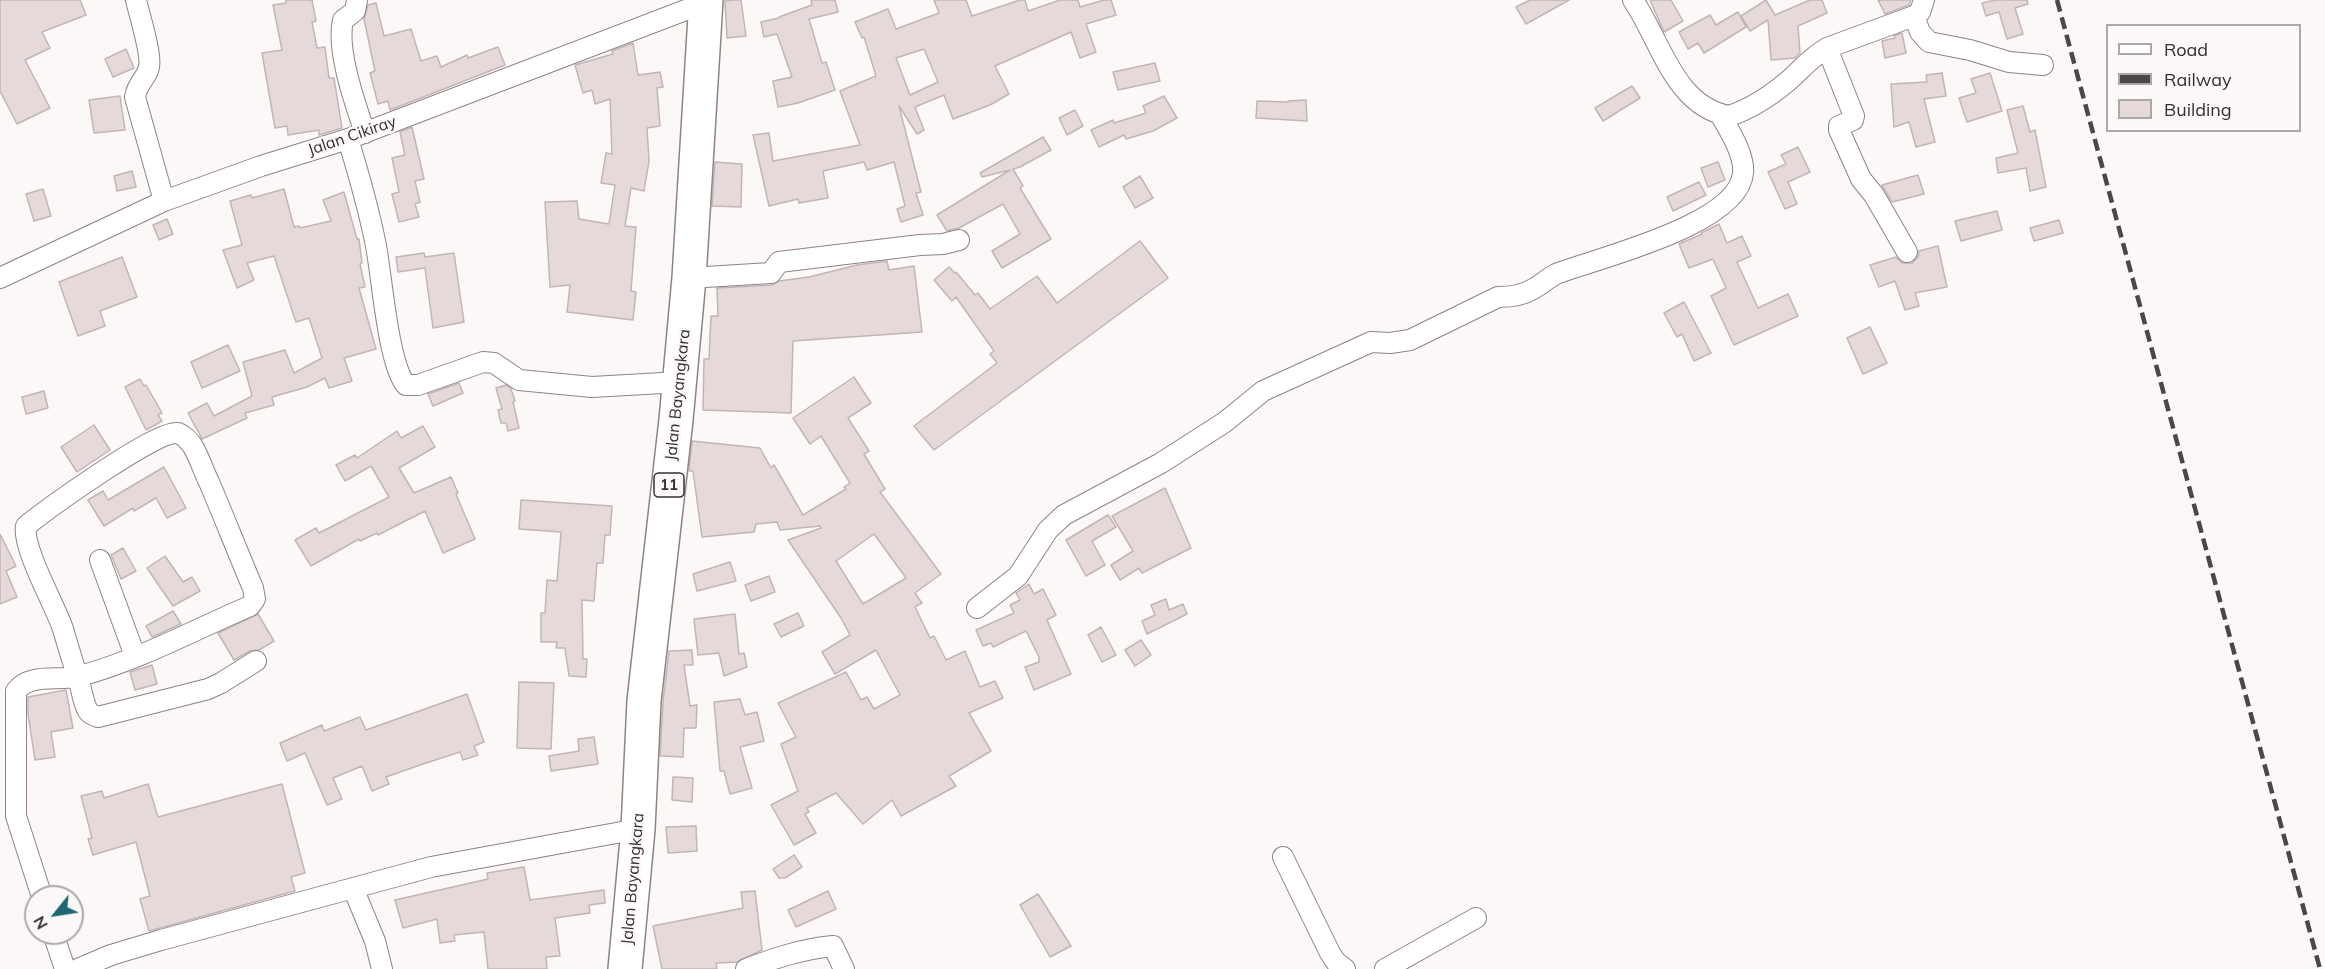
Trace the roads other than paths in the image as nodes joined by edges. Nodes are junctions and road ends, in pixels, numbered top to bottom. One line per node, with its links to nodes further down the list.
1 (136, 0): 10 (street)
2 (357, 0): 9 (street)
3 (1634, 0): 8 (street)
4 (709, 1): 9 (street, Jalan Cikiray); 14 (highway, Jalan Bayangkara / 11)
5 (1919, 8): 6 (street); 7 (street)
6 (1827, 48): 8 (street); 12 (street)
7 (2043, 65)
8 (1720, 114): 17 (street)
9 (356, 136): 10 (street, Jalan Cikiray); 15 (street)
10 (164, 201): 13 (street, Jalan Cikiray)
11 (959, 240): 14 (street)
12 (1907, 252)
13 (0, 278)
14 (689, 278): 15 (highway, Jalan Bayangkara / 11)
15 (680, 382): 22 (highway, Jalan Bayangkara / 11)
16 (100, 560): 18 (street)
17 (977, 608)
18 (135, 656): 20 (street); 20 (street)
19 (256, 661): 20 (street)
20 (78, 677): 21 (street)
21 (8, 817): 24 (street)
22 (638, 829): 25 (street); 31 (highway, Jalan Bayangkara / 11)
23 (1283, 857): 34 (street)
24 (37, 885)
25 (353, 888): 29 (street); 30 (street)
26 (1476, 918): 35 (street)
27 (57, 945): 28 (street)
28 (65, 969)
29 (78, 969)
30 (382, 969)
31 (625, 969)
32 (746, 969): 33 (street)
33 (844, 969)
34 (1345, 969)
35 (1385, 969)

